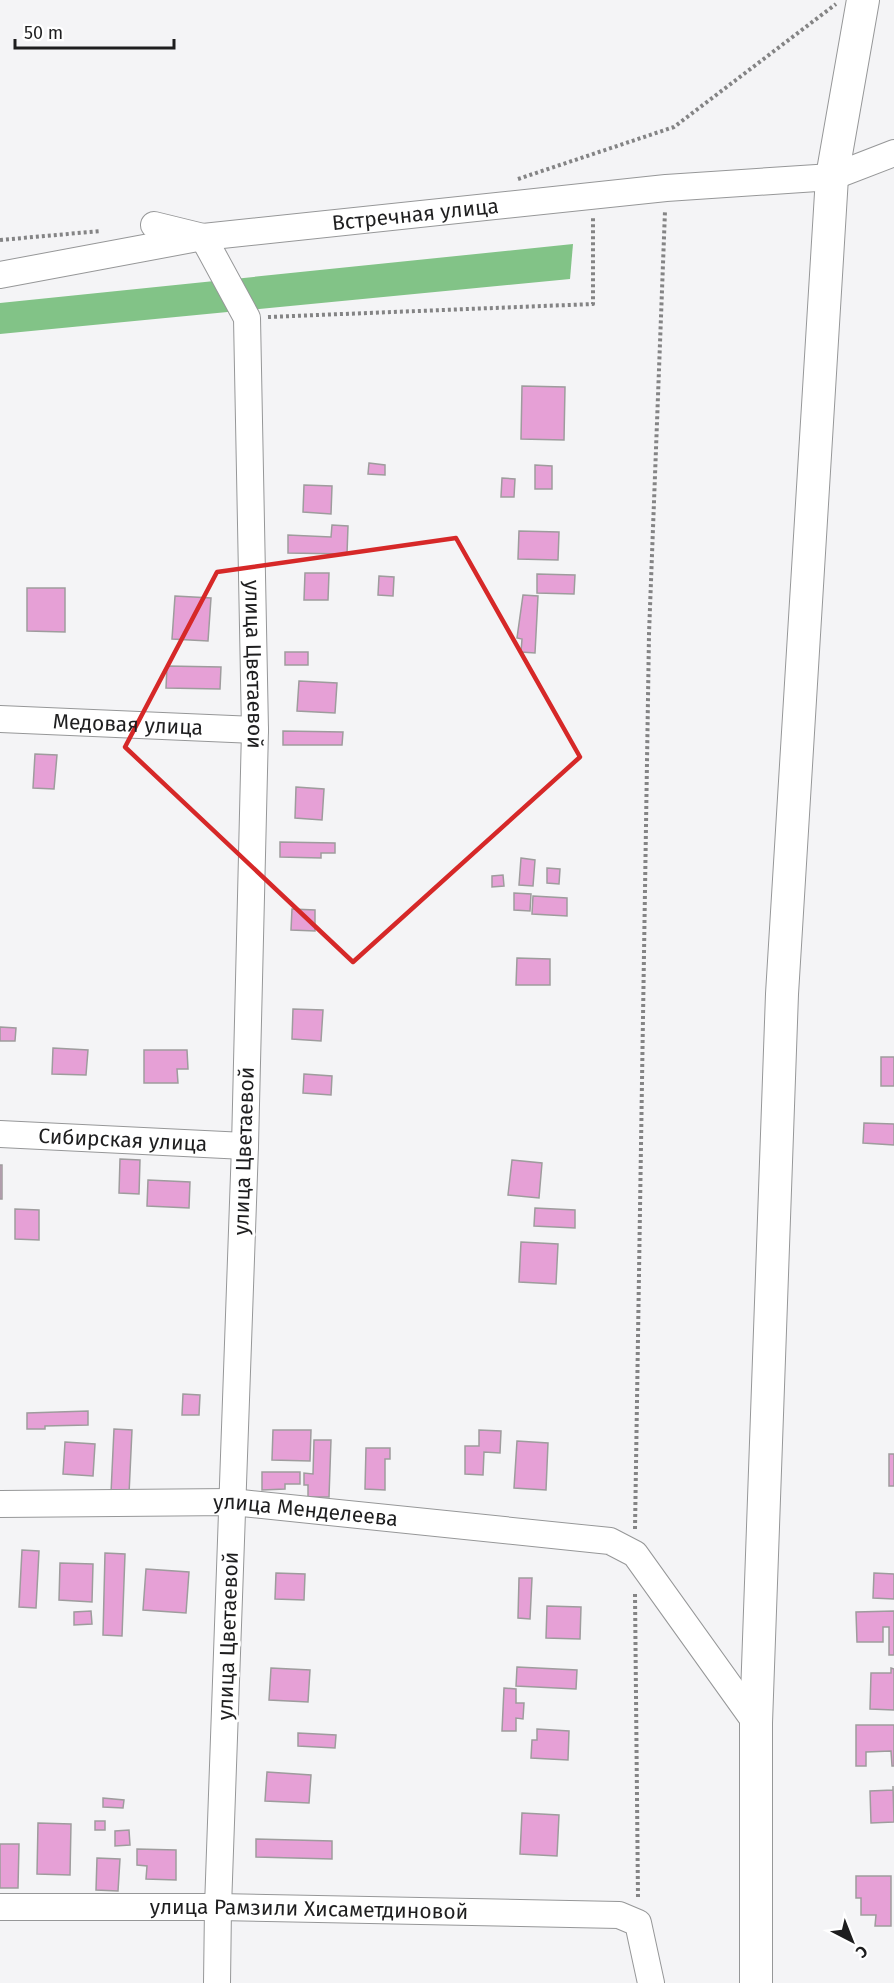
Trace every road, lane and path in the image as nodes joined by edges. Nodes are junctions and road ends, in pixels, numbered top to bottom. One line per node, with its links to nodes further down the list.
1 (841, 0): 5 (path)
2 (863, 0): 4 (street)
3 (894, 153): 4 (street, Встречная улица)
4 (832, 177): 6 (street, Встречная улица); 21 (street)
5 (507, 183)
6 (666, 188): 7 (street, Встречная улица); 20 (path)
7 (592, 195): 10 (street, Встречная улица); 13 (path)
8 (154, 225): 10 (street)
9 (107, 230): 11 (path)
10 (203, 237): 12 (street, Встречная улица); 13 (street)
11 (0, 240)
12 (0, 275)
13 (247, 318): 15 (street, улица Цветаевой)
14 (0, 719): 15 (street, Медовая улица)
15 (255, 730): 17 (street, улица Цветаевой)
16 (0, 1134): 17 (street, Сибирская улица)
17 (245, 1146): 18 (street, улица Цветаевой)
18 (232, 1502): 19 (street, улица Менделеева); 20 (street, улица Менделеева); 23 (street, улица Цветаевой)
19 (0, 1504)
20 (635, 1554): 21 (street); 24 (path)
21 (756, 1723): 27 (street)
22 (0, 1907): 23 (street, улица Рамзили Хисаметдиновой)
23 (218, 1908): 24 (street, улица Рамзили Хисаметдиновой); 25 (street, улица Цветаевой)
24 (628, 1919): 26 (street)
25 (217, 1983)
26 (651, 1983)
27 (756, 1983)

